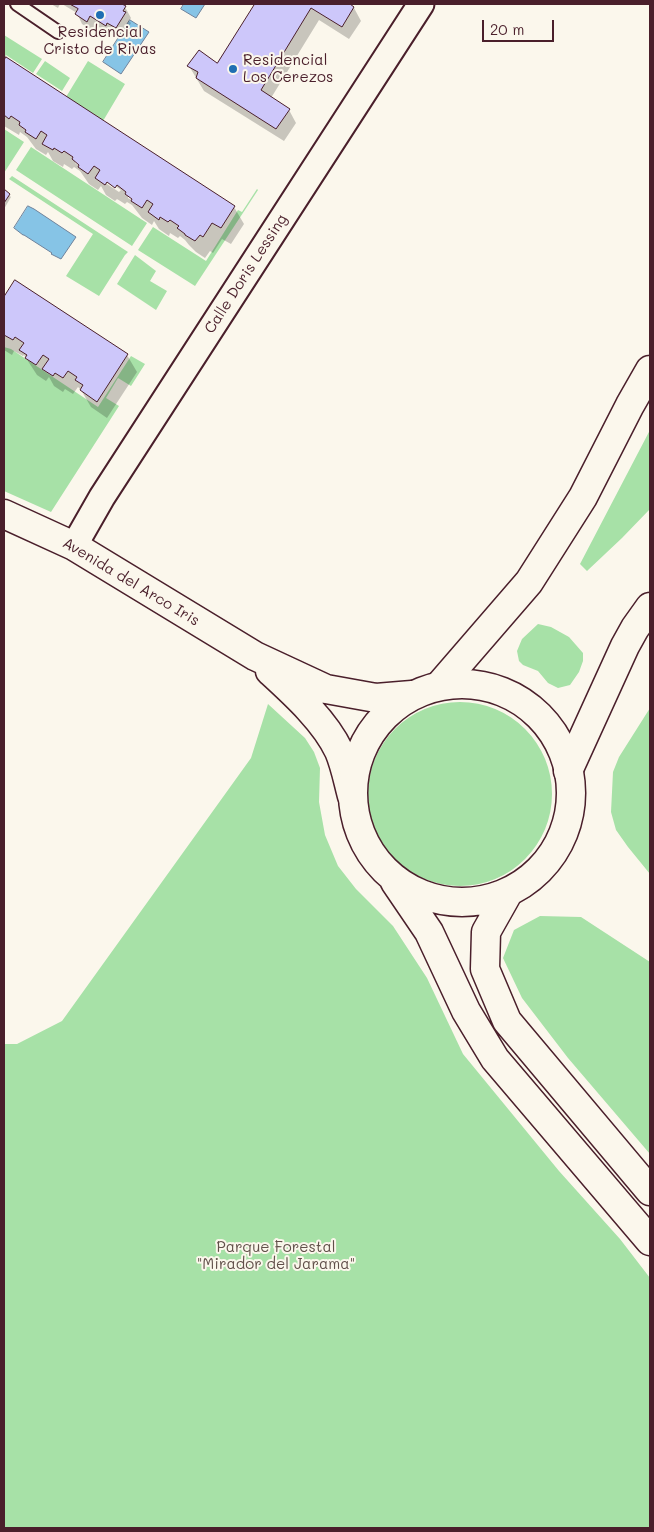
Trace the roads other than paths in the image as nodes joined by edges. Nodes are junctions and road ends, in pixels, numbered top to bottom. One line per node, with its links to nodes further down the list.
1 (17, 4): 3 (lane)
2 (421, 4): 6 (street, Calle Doris Lessing)
3 (58, 32)
4 (650, 370): 9 (main road)
5 (4, 514): 6 (main road, Avenida del Arco Iris)
6 (74, 546): 8 (main road, Avenida del Arco Iris)
7 (650, 607): 11 (main road)
8 (255, 656): 10 (main road, Avenida del Arco Iris); 12 (main road, Avenida del Arco Iris)
9 (440, 685): 10 (main road); 11 (main road)
10 (412, 695): 12 (main road)
11 (568, 771): 14 (main road)
12 (352, 796): 13 (main road)
13 (393, 879): 14 (main road); 16 (main road)
14 (508, 893): 15 (main road)
15 (650, 1191)
16 (650, 1240)

